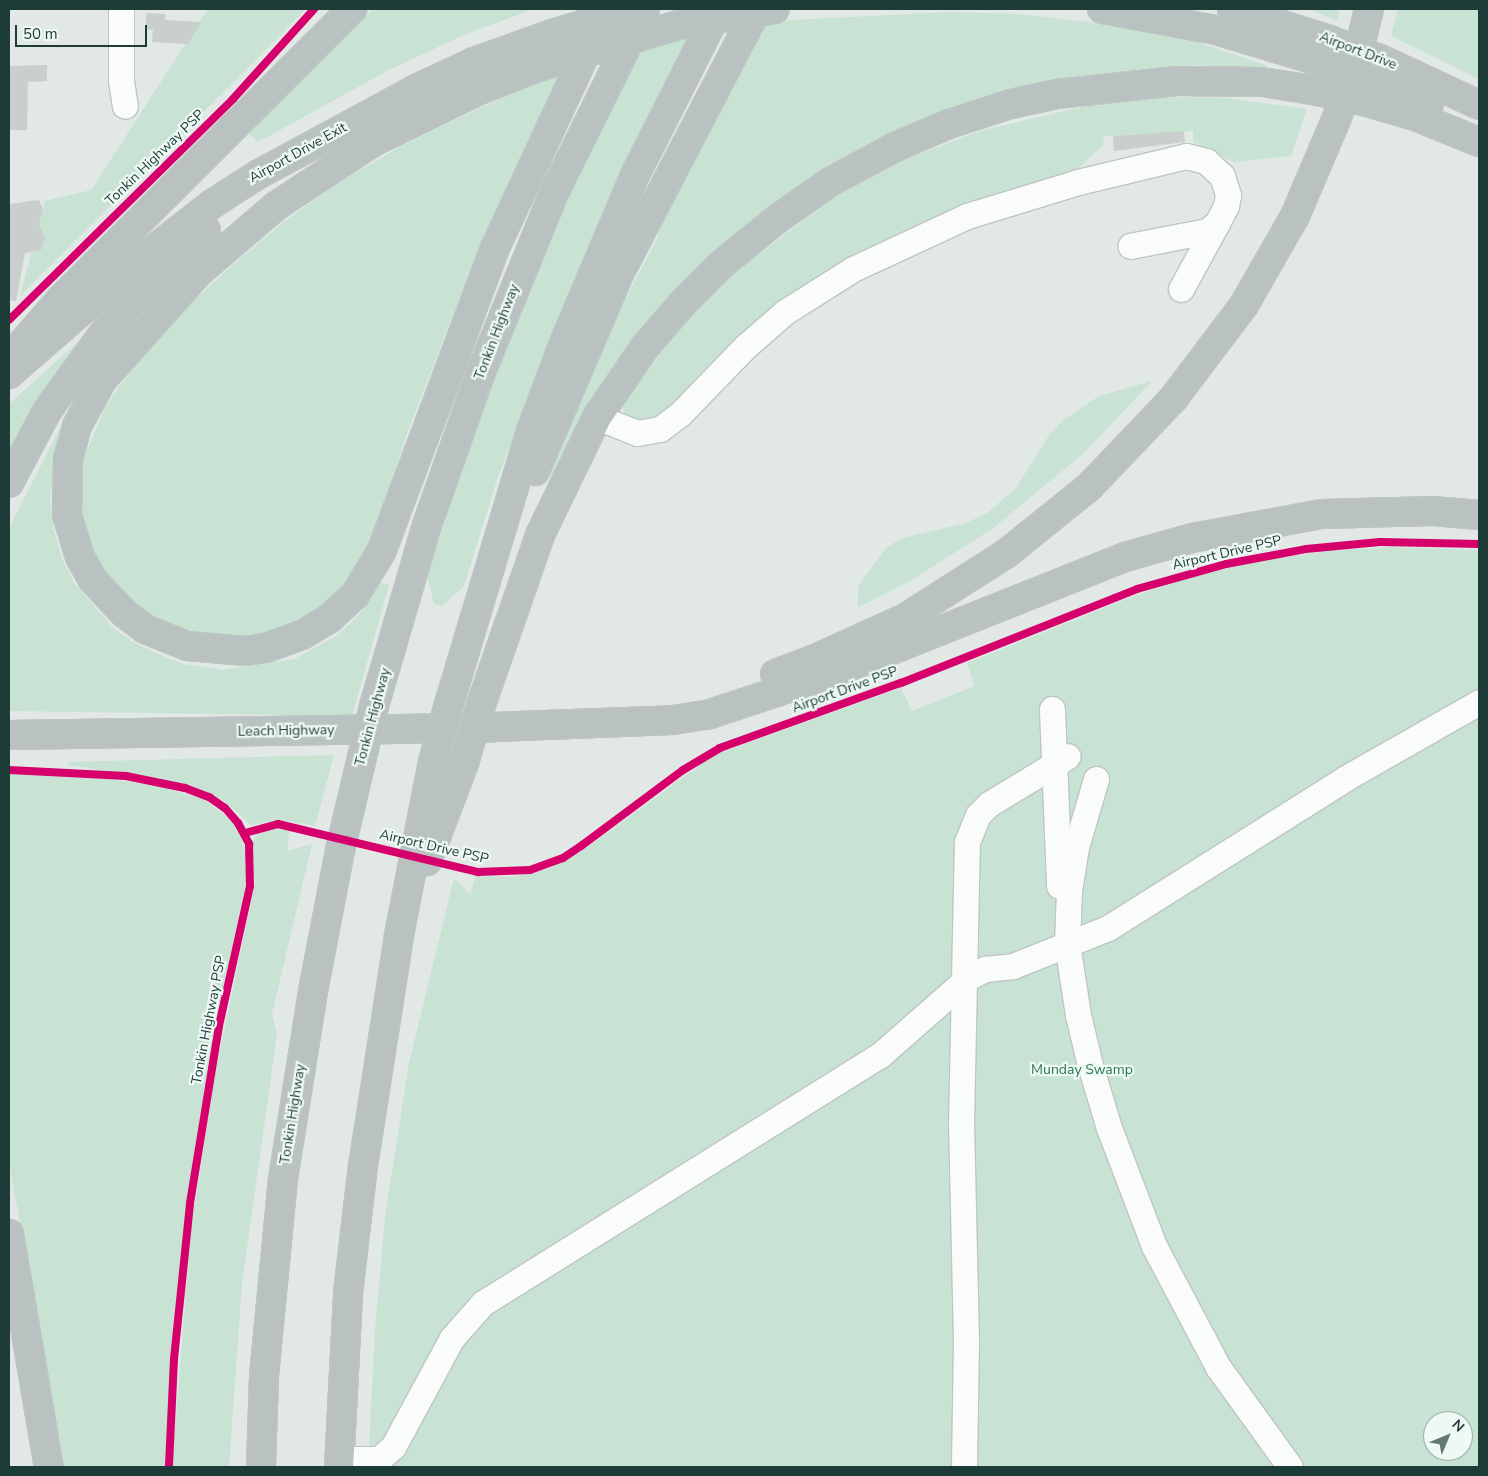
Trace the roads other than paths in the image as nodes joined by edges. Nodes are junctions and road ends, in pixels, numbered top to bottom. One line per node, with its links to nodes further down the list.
1 (120, 9): 15 (street)
2 (352, 9): 22 (highway)
3 (608, 9): 8 (highway, bridge)
4 (633, 9): 17 (highway, Airport Drive Exit, bridge)
5 (645, 9): 41 (highway, Tonkin Highway, bridge)
6 (719, 9): 27 (highway)
7 (757, 9): 27 (highway)
8 (775, 9)
9 (1102, 9): 12 (highway)
10 (1232, 9): 12 (highway, Airport Drive)
11 (1369, 9): 30 (highway)
12 (1326, 51): 13 (highway, Airport Drive, bridge)
13 (1373, 80): 14 (highway, Airport Drive); 16 (highway); 18 (highway); 24 (highway, bridge)
14 (1479, 105)
15 (125, 106)
16 (1479, 131)
17 (329, 135): 23 (highway, Airport Drive Exit); 25 (highway)
18 (1479, 142)
19 (1217, 222): 20 (street); 21 (street); 24 (street)
20 (1130, 246)
21 (1181, 289)
22 (9, 358)
23 (9, 374)
24 (597, 417): 34 (highway, bridge)
25 (9, 483)
26 (1479, 515): 30 (highway)
27 (465, 644): 34 (highway, bridge)
28 (1479, 702): 35 (street)
29 (1052, 709): 32 (street)
30 (562, 723): 31 (highway, Leach Highway)
31 (9, 735)
32 (1061, 760): 35 (street); 36 (street)
33 (1096, 779): 35 (street)
34 (399, 934): 39 (highway)
35 (1068, 944): 36 (street); 43 (street)
36 (964, 982): 39 (street); 42 (street)
37 (9, 1234): 40 (highway)
38 (9, 1323): 40 (highway)
39 (340, 1463)
40 (49, 1467)
41 (261, 1467)
42 (964, 1467)
43 (1290, 1467)

